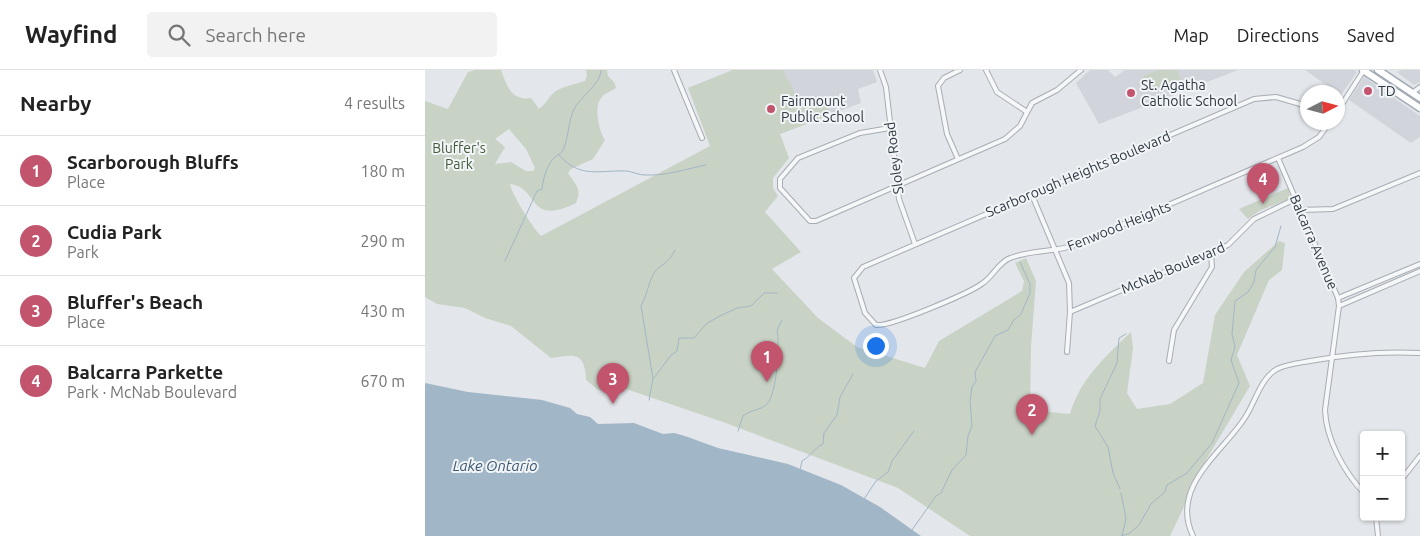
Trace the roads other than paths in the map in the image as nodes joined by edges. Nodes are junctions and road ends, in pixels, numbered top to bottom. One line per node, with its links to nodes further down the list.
1 (674, 70): 17 (street)
2 (880, 70): 15 (street, Sloley Road)
3 (960, 70): 19 (street)
4 (986, 70): 14 (street)
5 (1081, 70): 14 (street)
6 (1363, 70): 11 (street); 13 (main road)
7 (1378, 70): 9 (main road)
8 (1420, 87): 9 (street)
9 (1411, 93): 10 (main road)
10 (1420, 98)
11 (1345, 99)
12 (1300, 104): 22 (street, Scarborough Heights Boulevard)
13 (1420, 108)
14 (1027, 112): 19 (street)
15 (891, 128): 21 (street, Sloley Road); 21 (street)
16 (1324, 130): 18 (street, Fenwood Heights)
17 (702, 138)
18 (1278, 158): 23 (street, Balcarra Avenue); 26 (street, Fenwood Heights)
19 (958, 159): 21 (street)
20 (1420, 172): 24 (street)
21 (897, 186): 25 (street, Sloley Road)
22 (1031, 195): 25 (street, Scarborough Heights Boulevard); 26 (street)
23 (1295, 199): 24 (street, Balcarra Avenue); 27 (street, McNab Boulevard)
24 (1300, 210): 30 (street, Balcarra Avenue)
25 (915, 244): 33 (street, Scarborough Heights Boulevard)
26 (1056, 250): 32 (street); 33 (street, Fenwood Heights)
27 (1211, 253): 32 (street, McNab Boulevard); 37 (street)
28 (1420, 264): 30 (street)
29 (1420, 271): 31 (street)
30 (1338, 298): 31 (street, Balcarra Avenue)
31 (1339, 306): 36 (street, Balcarra Avenue)
32 (1070, 312): 34 (street)
33 (876, 325)
34 (1067, 352)
35 (1420, 353): 36 (street)
36 (1332, 357): 40 (street, Balcarra Avenue); 42 (street)
37 (1169, 361)
38 (1420, 456): 39 (street)
39 (1404, 476)
40 (1360, 486)
41 (1376, 521): 43 (street)
42 (1193, 536)
43 (1378, 536)

